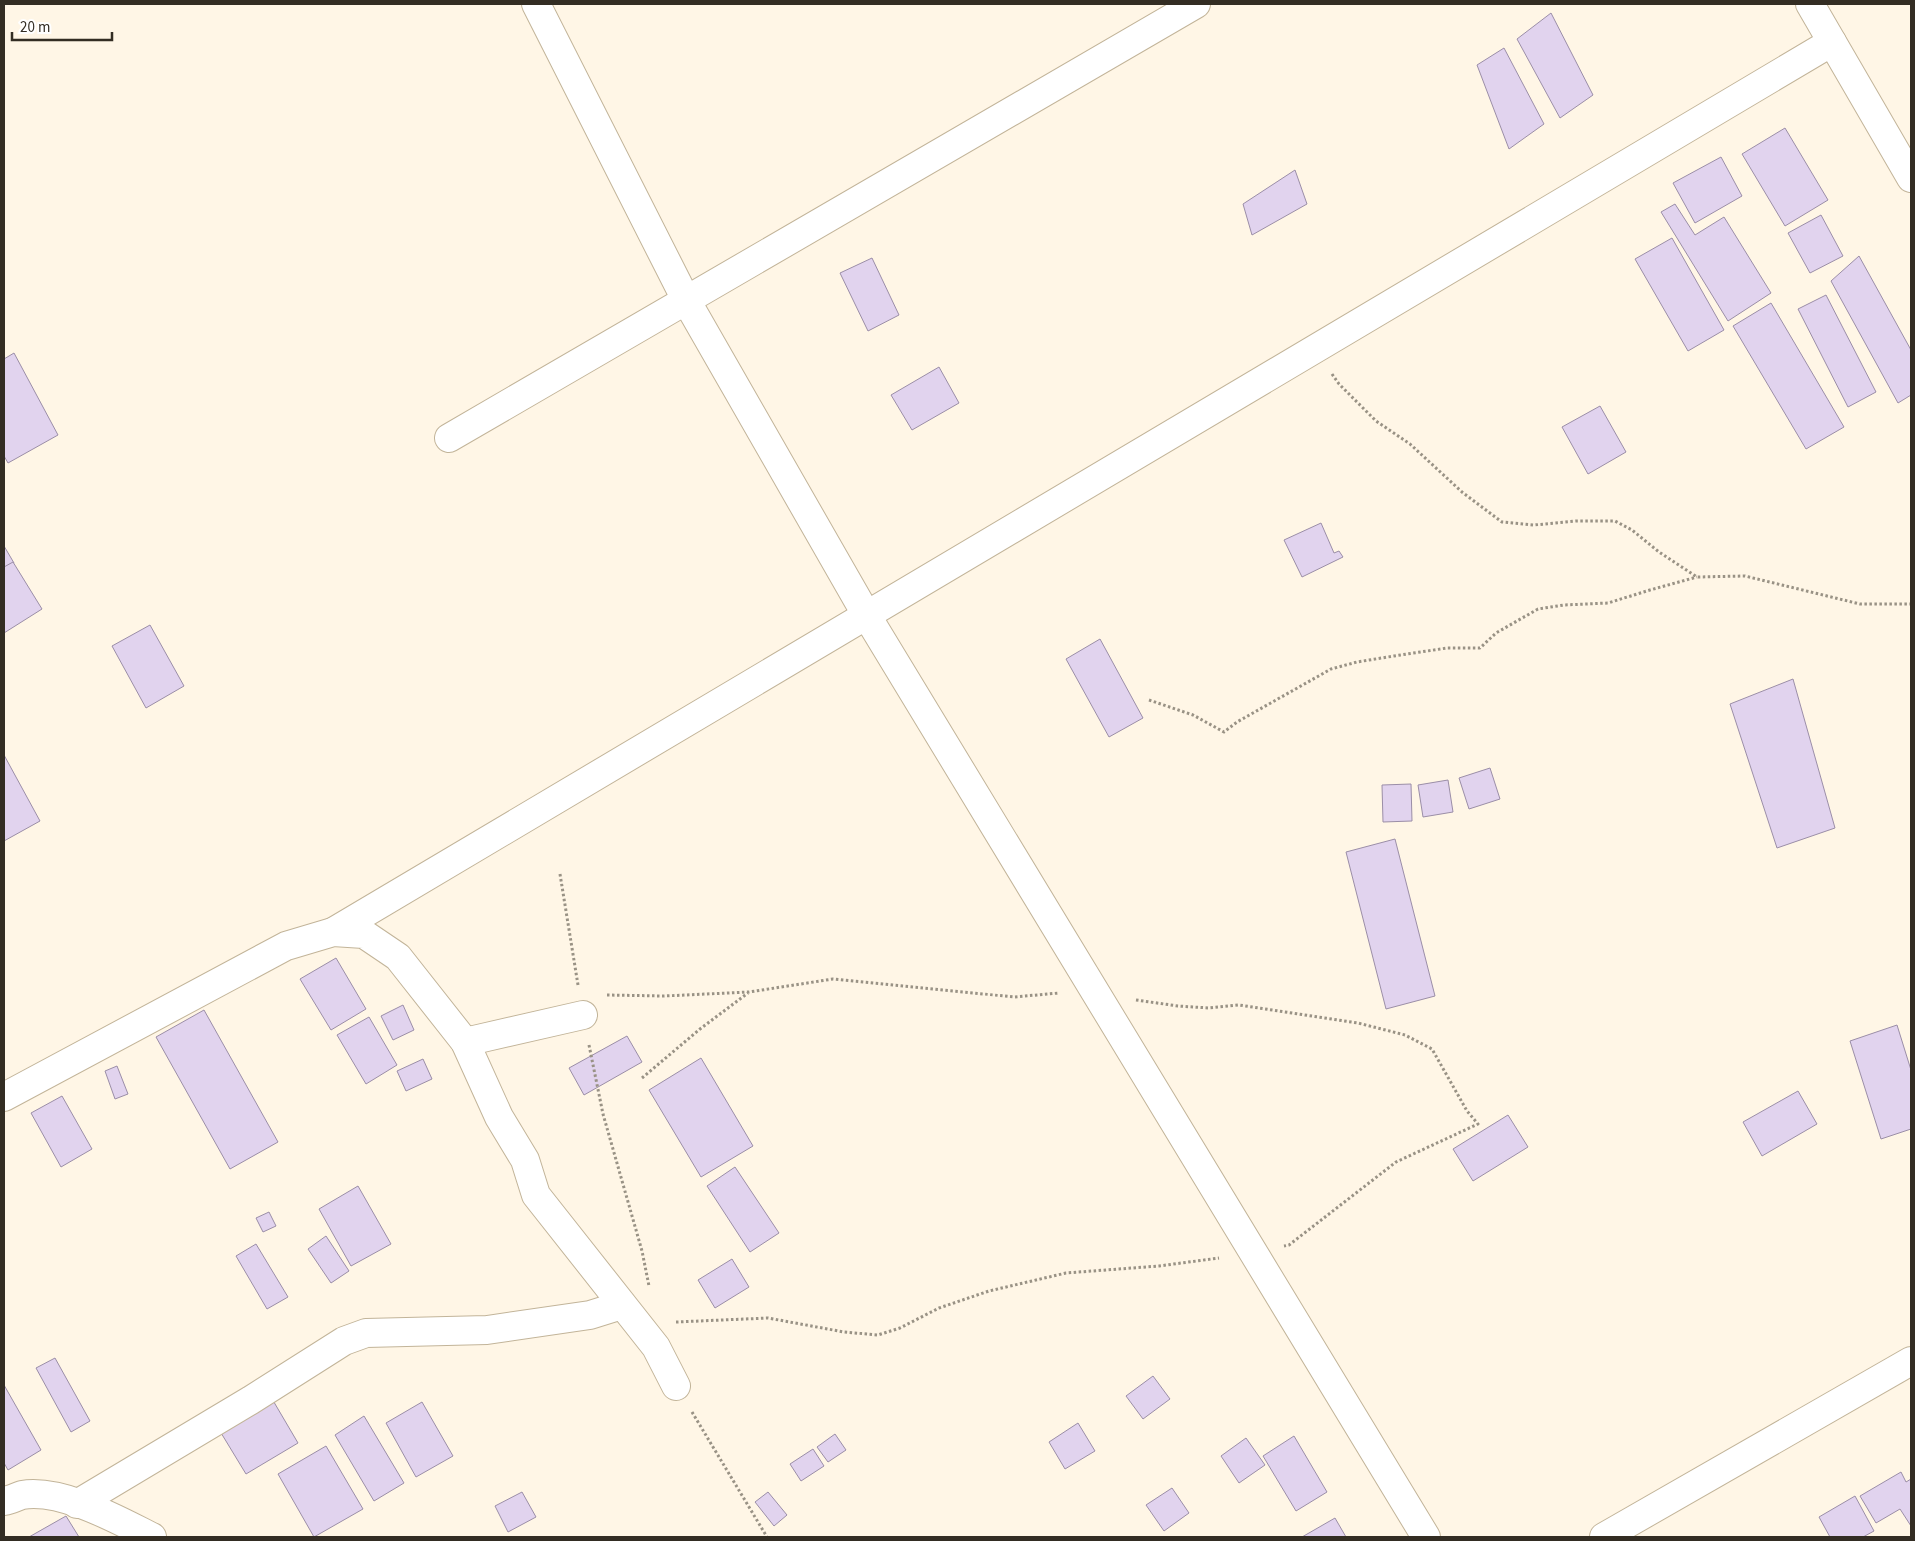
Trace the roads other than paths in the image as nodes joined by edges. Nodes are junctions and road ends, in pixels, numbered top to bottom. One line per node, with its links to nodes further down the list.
1 (536, 4): 6 (main road)
2 (1196, 4): 6 (main road)
3 (1810, 4): 4 (main road)
4 (1832, 42): 5 (main road); 8 (main road)
5 (1911, 178)
6 (686, 300): 7 (main road); 8 (main road)
7 (448, 438)
8 (867, 616): 9 (main road); 19 (main road)
9 (333, 932): 11 (main road); 12 (main road)
10 (591, 1005): 11 (main road)
11 (465, 1042): 13 (main road)
12 (4, 1097)
13 (622, 1305): 15 (main road); 17 (main road)
14 (1911, 1361): 20 (main road)
15 (676, 1386)
16 (4, 1502): 17 (main road)
17 (77, 1504): 18 (main road)
18 (152, 1537)
19 (1426, 1537)
20 (1604, 1537)

